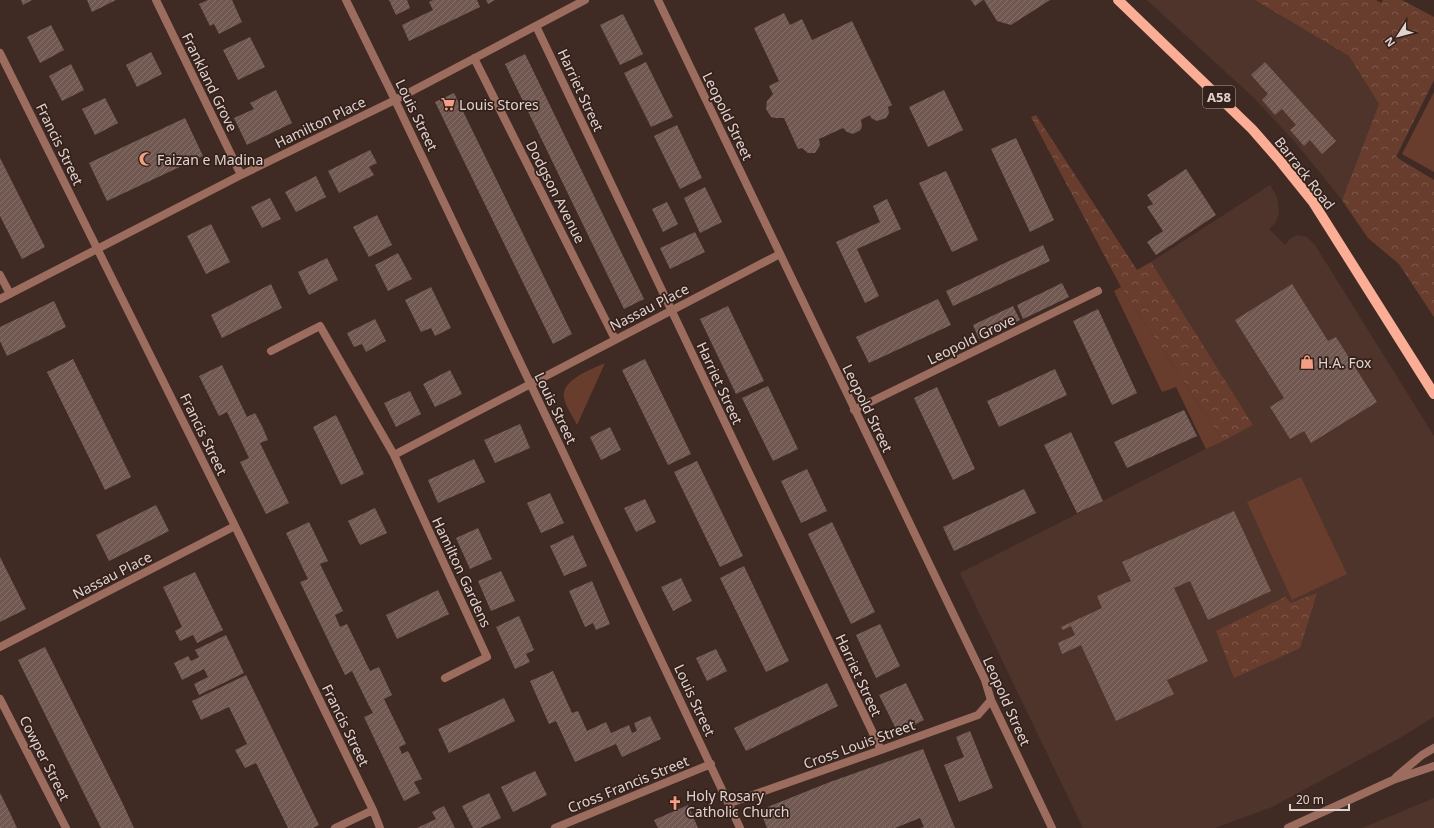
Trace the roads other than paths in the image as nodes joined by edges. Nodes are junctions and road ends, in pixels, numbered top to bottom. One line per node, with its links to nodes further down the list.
1 (156, 0): 10 (street, Frankland Grove)
2 (346, 0): 9 (street, Louis Street)
3 (585, 0): 6 (street, Hamilton Place)
4 (658, 0): 12 (street, Leopold Street)
5 (1118, 0): 21 (main road, Barrack Road / A58)
6 (536, 26): 8 (street, Hamilton Place); 17 (street, Harriet Street)
7 (0, 53): 11 (street, Francis Street)
8 (474, 58): 9 (street, Hamilton Place); 18 (street, Dodgson Avenue)
9 (395, 100): 10 (street, Hamilton Place); 20 (street, Louis Street)
10 (241, 175): 11 (street, Hamilton Place)
11 (97, 249): 15 (street, Hamilton Place); 24 (street, Francis Street)
12 (780, 254): 17 (street, Nassau Place); 22 (street, Leopold Street)
13 (0, 275): 15 (street)
14 (1098, 291): 22 (street, Leopold Grove)
15 (10, 294): 16 (street, Hamilton Place)
16 (0, 299)
17 (671, 310): 18 (street, Nassau Place); 30 (street, Harriet Street)
18 (615, 339): 20 (street, Nassau Place)
19 (271, 351): 23 (street, Hamilton Gardens)
20 (531, 384): 23 (street); 31 (street, Louis Street)
21 (1434, 394)
22 (854, 410): 28 (street, Leopold Street)
23 (394, 455): 26 (street, Hamilton Gardens)
24 (236, 526): 25 (street, Nassau Place); 35 (street, Francis Street)
25 (0, 647)
26 (445, 678)
27 (0, 699): 36 (street, Cowper Street)
28 (991, 700): 30 (street, Cross Louis Street); 41 (street, Leopold Street)
29 (1434, 748): 33 (street)
30 (881, 750): 34 (street, Cross Louis Street)
31 (711, 764): 34 (street, Louis Street); 39 (street, Cross Francis Street)
32 (1434, 766): 33 (street)
33 (1393, 780): 42 (street)
34 (730, 803): 40 (street, Louis Street)
35 (373, 810): 37 (street); 38 (street, Francis Street)
36 (66, 828)
37 (335, 828)
38 (380, 828)
39 (555, 828)
40 (740, 828)
41 (1052, 828)
42 (1288, 828)

